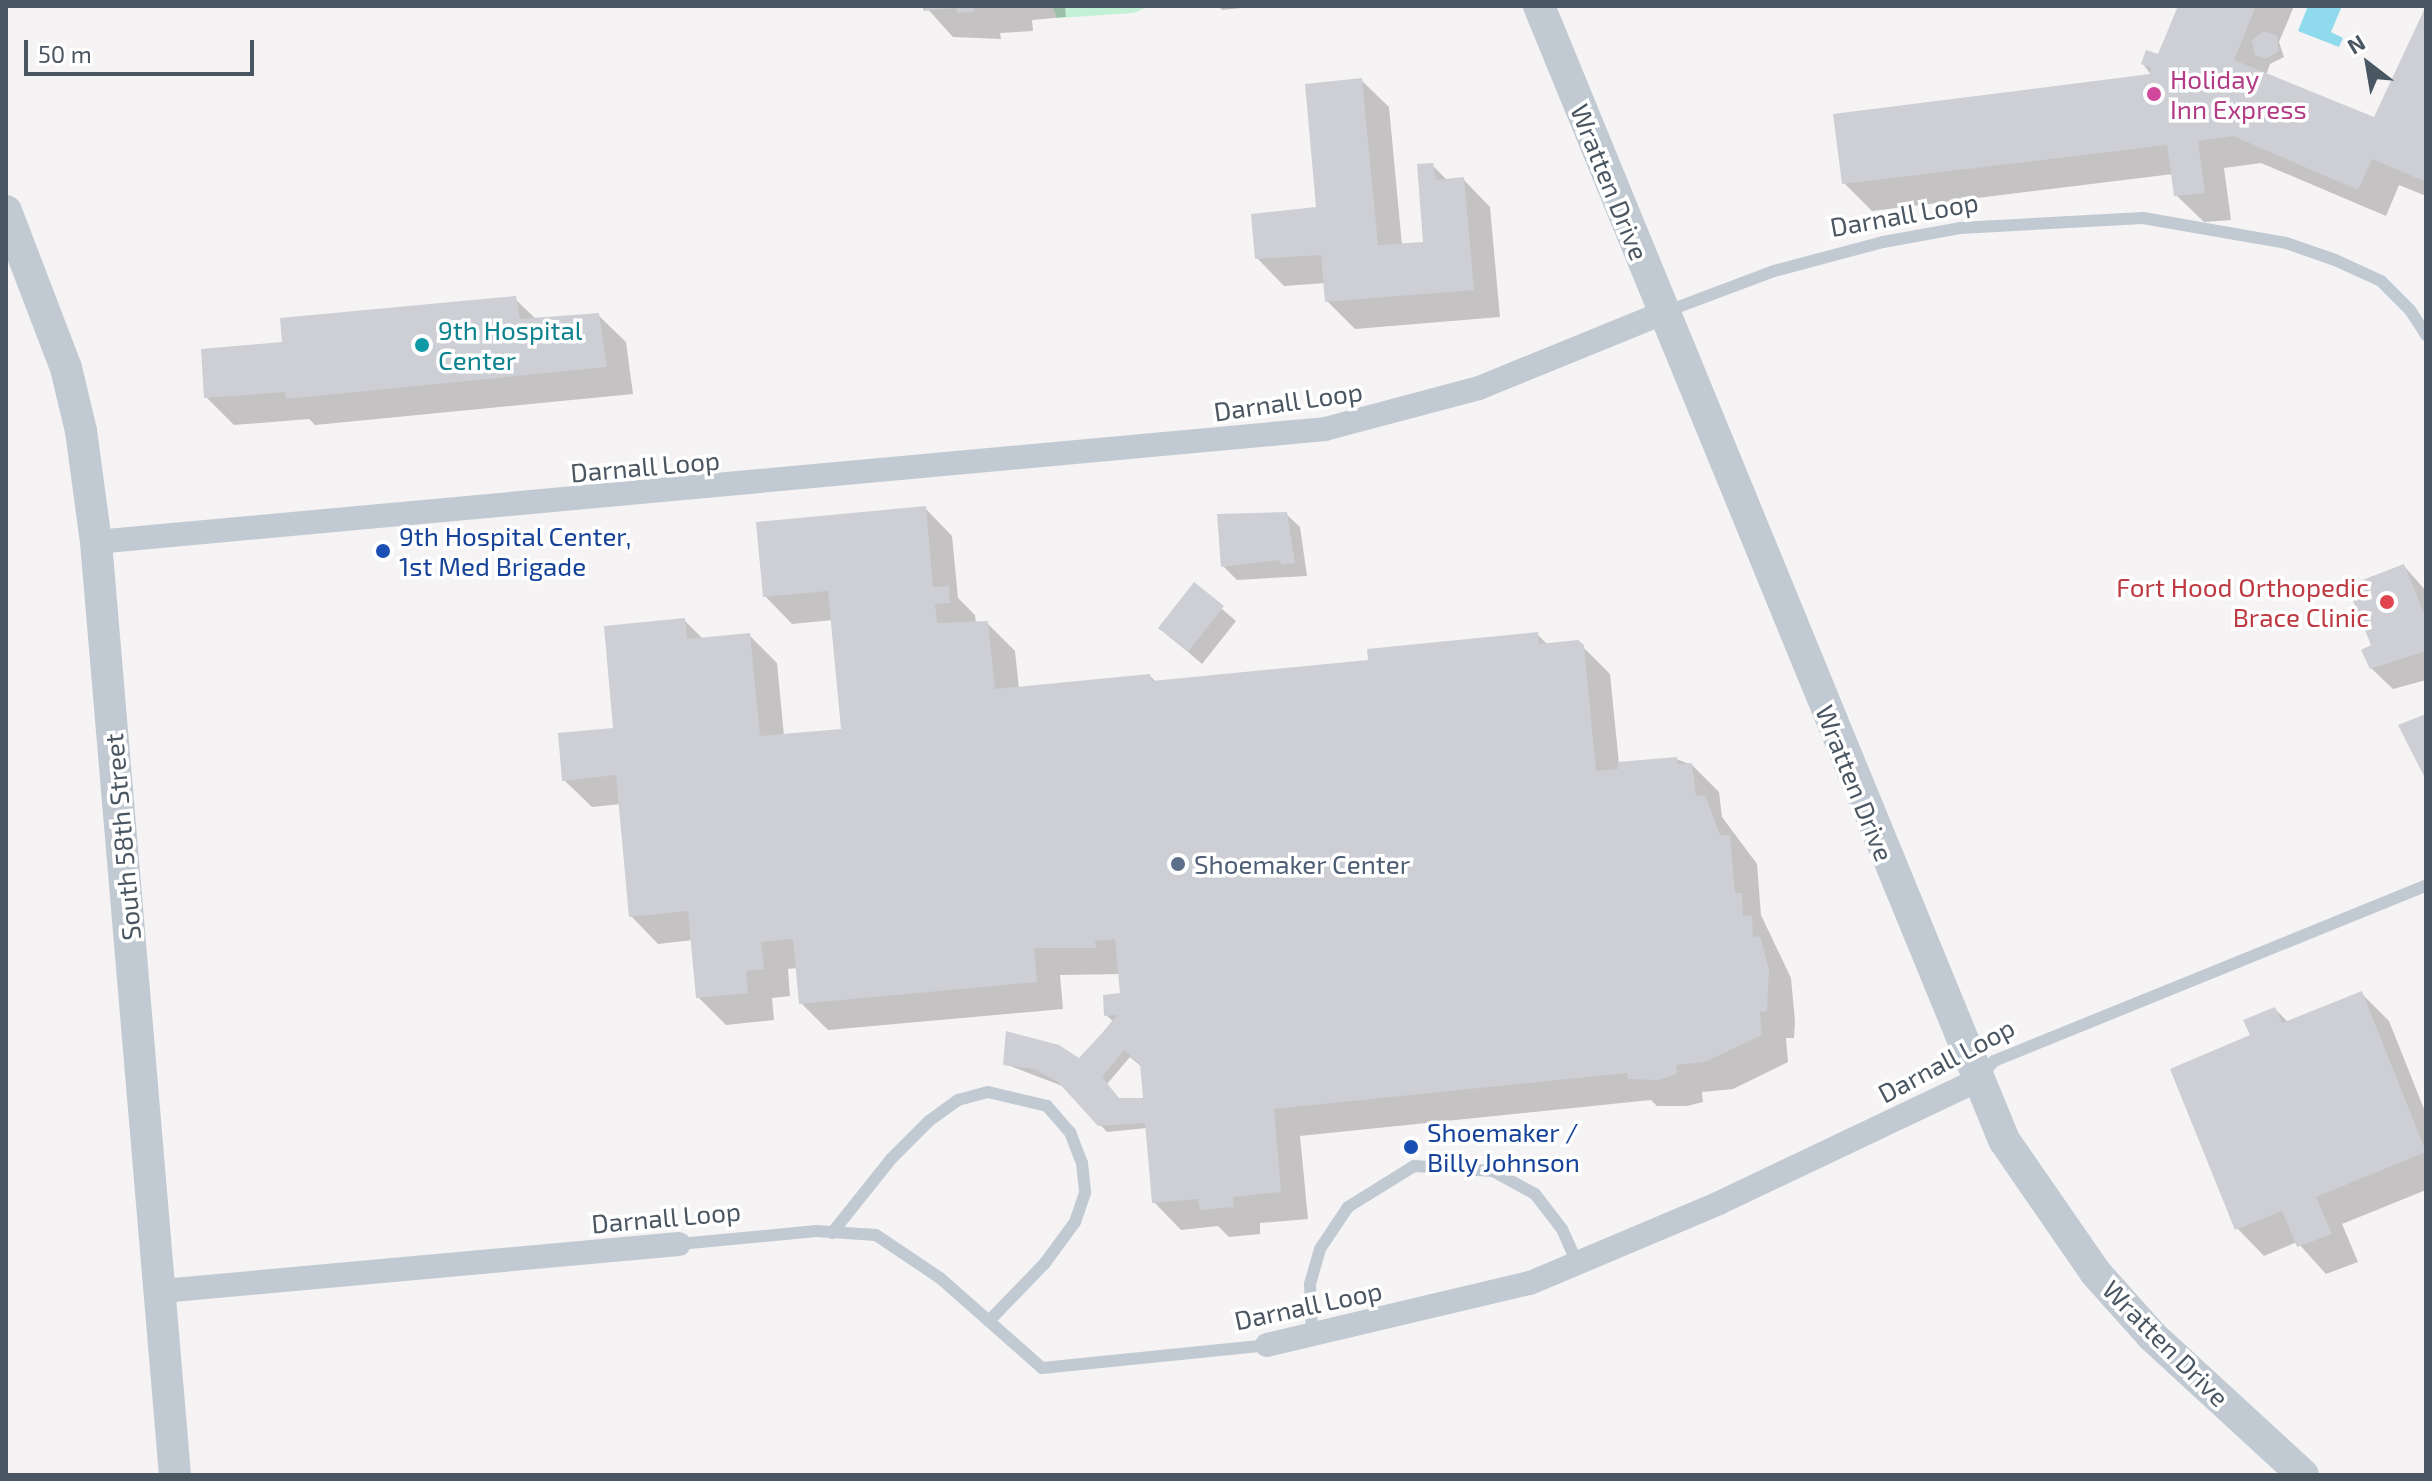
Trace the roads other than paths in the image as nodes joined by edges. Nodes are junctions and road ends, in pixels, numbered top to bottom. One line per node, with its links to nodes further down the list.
1 (1539, 6): 3 (street, Wratten Drive)
2 (6, 211): 5 (street, South 58th Street)
3 (1663, 313): 4 (lane, Darnall Loop); 5 (street, Darnall Loop); 7 (street, Wratten Drive)
4 (2426, 335)
5 (96, 542): 11 (street, South 58th Street)
6 (2426, 886): 7 (lane, Darnall Loop)
7 (1976, 1081): 10 (street, Darnall Loop); 16 (street, Wratten Drive)
8 (832, 1233): 9 (lane, Darnall Loop); 12 (lane, Darnall Loop); 12 (lane)
9 (679, 1244): 11 (street, Darnall Loop)
10 (1577, 1263): 13 (street, Darnall Loop); 13 (lane)
11 (162, 1291): 15 (street, South 58th Street)
12 (989, 1321): 14 (lane, Darnall Loop)
13 (1312, 1335): 14 (street, Darnall Loop)
14 (1267, 1345)
15 (175, 1475)
16 (2303, 1475)

